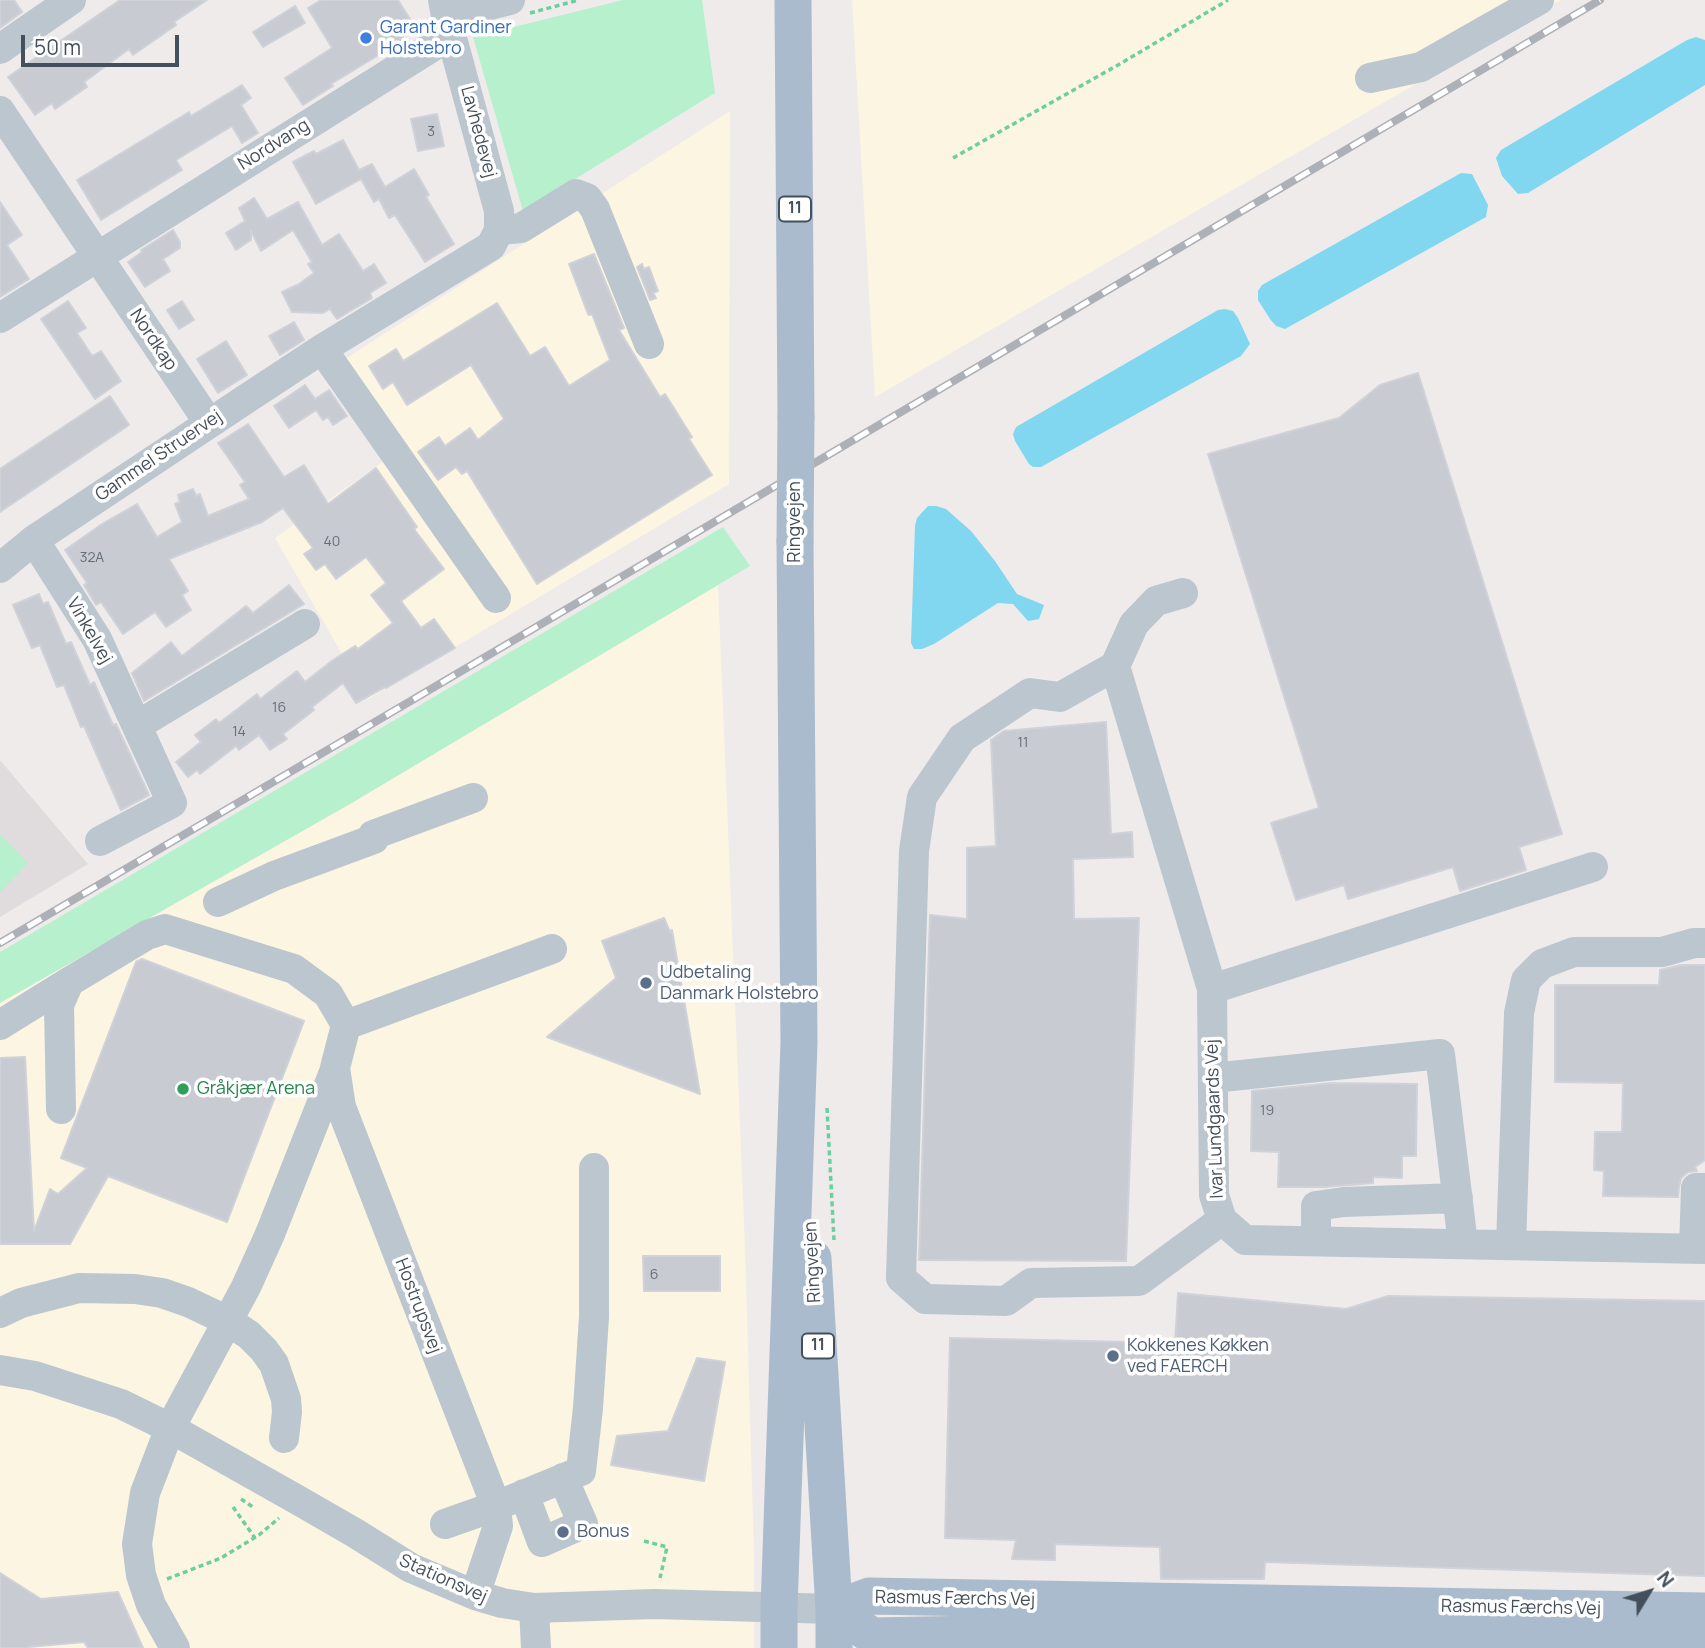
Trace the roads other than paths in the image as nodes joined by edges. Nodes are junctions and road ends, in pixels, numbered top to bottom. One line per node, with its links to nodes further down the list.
1 (71, 0): 6 (street)
2 (510, 0): 5 (street)
3 (793, 0): 32 (main road, Ringvejen / 11, bridge)
4 (1539, 0): 7 (street)
5 (446, 17): 9 (street, Lavhedevej); 10 (street, Nordvang)
6 (0, 49)
7 (1370, 78)
8 (0, 111): 10 (street, Nordkap)
9 (495, 238): 12 (street, Gammel Struervej); 13 (street, Gammel Struervej)
10 (97, 256): 11 (street); 14 (street, Nordkap)
11 (0, 318)
12 (649, 344)
13 (322, 349): 14 (street, Gammel Struervej); 18 (street)
14 (209, 423): 15 (street, Gammel Struervej)
15 (34, 540): 16 (street, Gammel Struervej); 21 (street, Vinkelvej)
16 (0, 568)
17 (1182, 593): 20 (street)
18 (496, 598)
19 (305, 624): 21 (street)
20 (1115, 666): 29 (street, Ivar Lundgaards Vej); 39 (street)
21 (138, 725): 23 (street, Vinkelvej)
22 (473, 798): 25 (street)
23 (100, 841)
24 (1593, 867): 29 (street)
25 (218, 902)
26 (1705, 943): 42 (street)
27 (552, 949): 31 (street)
28 (69, 982): 30 (street); 31 (street); 35 (street)
29 (1212, 989): 34 (street, Ivar Lundgaards Vej)
30 (0, 1025)
31 (346, 1025): 33 (street)
32 (799, 1043): 55 (main road, Ringvejen / 11); 56 (main road, Ringvejen / 11)
33 (335, 1068): 45 (street); 51 (street, Hostrupsvej)
34 (1213, 1078): 38 (street); 39 (street, Ivar Lundgaards Vej)
35 (61, 1109)
36 (594, 1168): 49 (street)
37 (1705, 1188): 43 (street)
38 (1458, 1198): 40 (street); 41 (street)
39 (1222, 1220): 40 (street, Ivar Lundgaards Vej)
40 (1316, 1241): 41 (street, Ivar Lundgaards Vej)
41 (1463, 1244): 42 (street, Ivar Lundgaards Vej)
42 (1511, 1245): 43 (street, Ivar Lundgaards Vej)
43 (1700, 1249)
44 (0, 1313): 45 (street)
45 (228, 1321): 47 (street); 48 (street)
46 (0, 1370): 47 (street, Stationsvej)
47 (170, 1428): 53 (street, Stationsvej); 61 (street)
48 (285, 1438)
49 (564, 1478): 50 (street); 50 (street)
50 (524, 1494): 51 (street)
51 (496, 1506): 52 (street); 53 (street, Hostrupsvej)
52 (445, 1524)
53 (475, 1595): 54 (street, Stationsvej)
54 (534, 1608): 55 (street, Stationsvej); 62 (street)
55 (779, 1608): 56 (street, Stationsvej); 63 (main road, Ringvejen / 11)
56 (834, 1609): 57 (main road, Rasmus Færchs Vej); 58 (main road, Rasmus Færchs Vej); 64 (main road, Ringvejen / 11)
57 (1705, 1611)
58 (1002, 1641): 60 (main road, Rasmus Færchs Vej)
59 (1705, 1643): 60 (main road, Rasmus Færchs Vej)
60 (1588, 1645)
61 (175, 1648)
62 (536, 1648)
63 (779, 1648)
64 (834, 1648)

